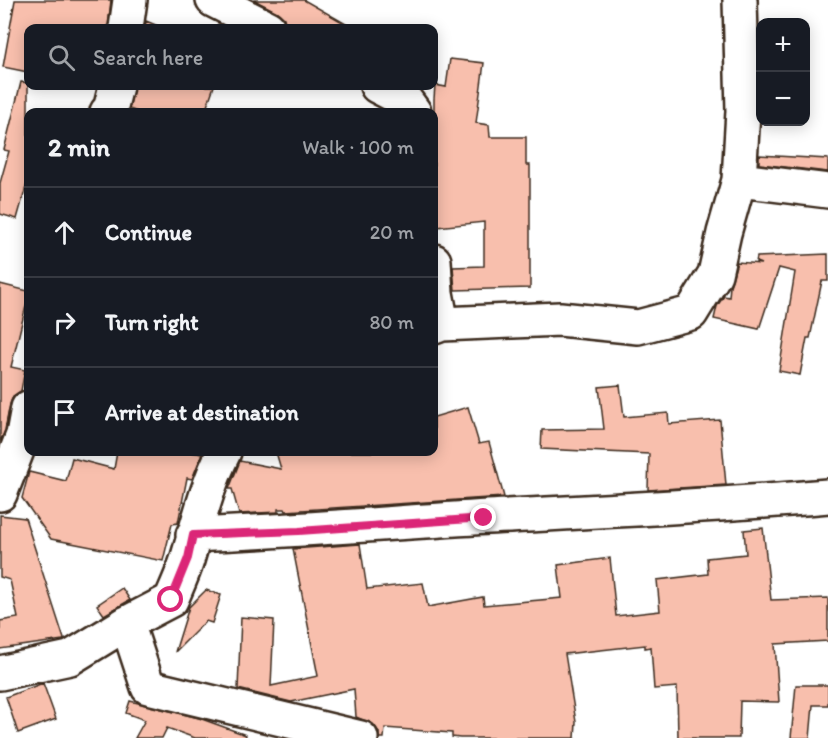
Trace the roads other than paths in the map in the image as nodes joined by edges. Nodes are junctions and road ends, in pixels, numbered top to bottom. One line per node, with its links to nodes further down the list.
1 (130, 0): 4 (street)
2 (213, 0): 5 (street)
3 (740, 0): 10 (street)
4 (127, 24)
5 (260, 24)
6 (115, 90): 8 (street)
7 (385, 90): 9 (street)
8 (110, 108)
9 (411, 108)
10 (739, 180): 11 (street); 12 (street)
11 (828, 191)
12 (438, 325)
13 (24, 430): 15 (street)
14 (222, 456): 17 (street)
15 (0, 494)
16 (828, 496): 17 (street)
17 (193, 535): 18 (street)
18 (127, 623): 19 (street); 20 (street)
19 (0, 673)
20 (361, 738)

